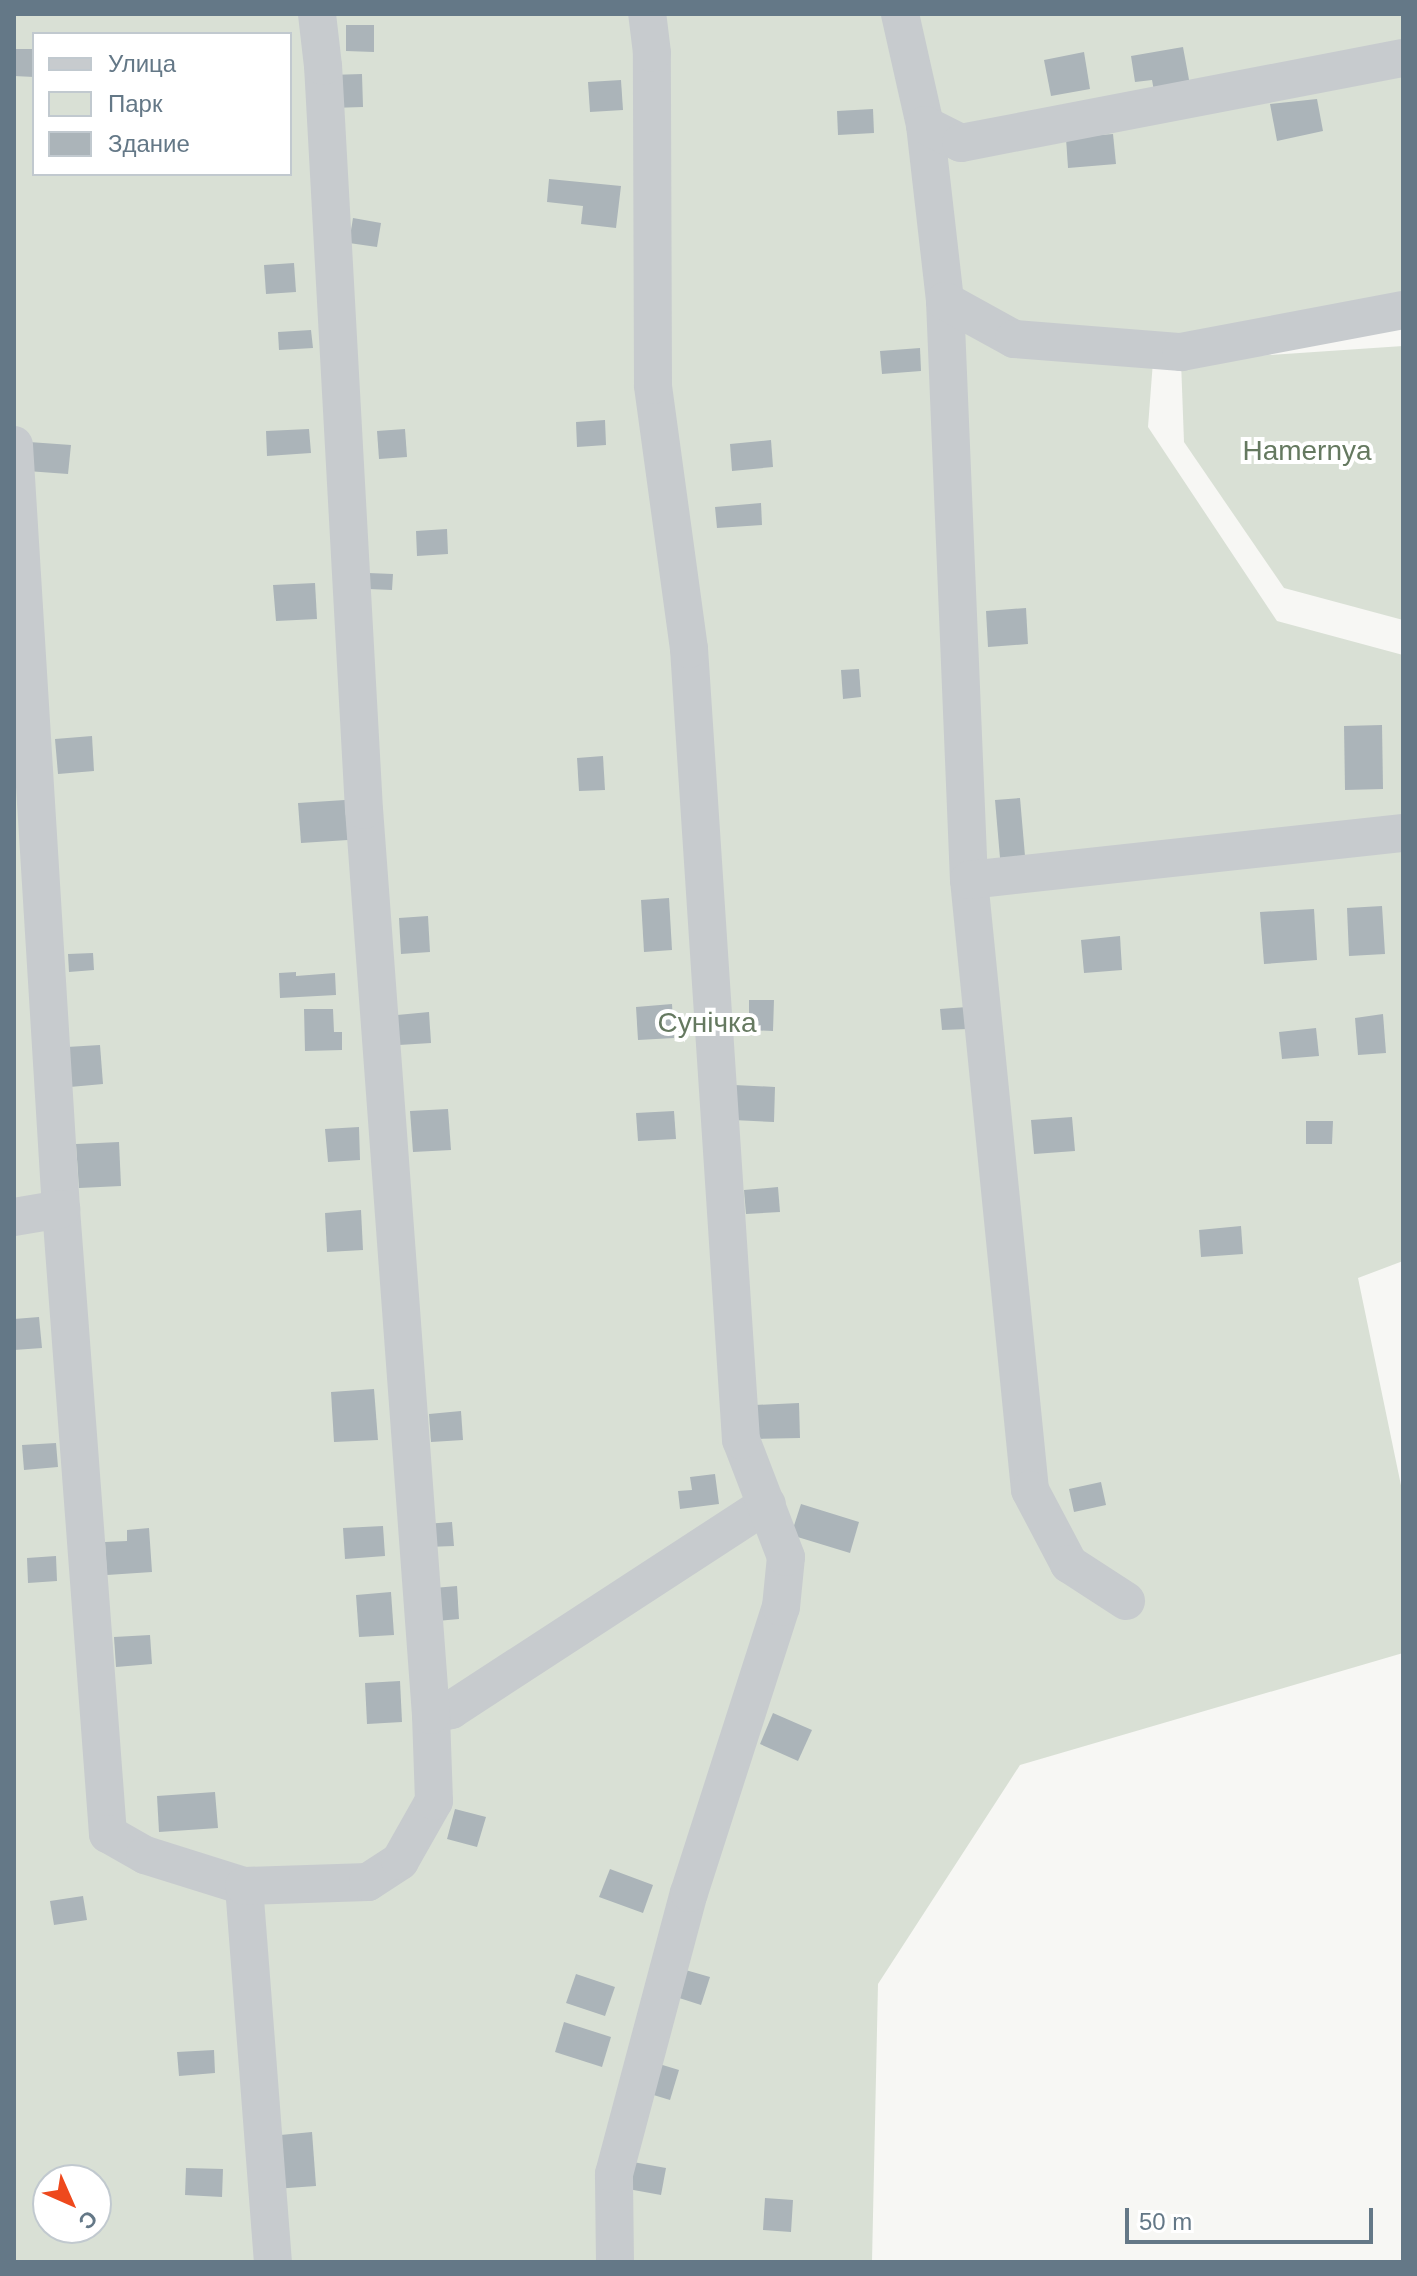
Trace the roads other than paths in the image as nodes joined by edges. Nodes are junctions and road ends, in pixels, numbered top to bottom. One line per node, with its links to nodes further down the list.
1 (317, 14): 15 (street)
2 (647, 14): 13 (street)
3 (900, 14): 5 (street)
4 (1403, 58): 5 (street)
5 (925, 125): 6 (street)
6 (945, 301): 7 (street); 10 (street)
7 (1403, 310)
8 (14, 445): 11 (street)
9 (1403, 833): 10 (street)
10 (969, 880): 14 (street)
11 (61, 1209): 12 (street); 16 (street)
12 (14, 1217)
13 (767, 1504): 15 (street); 18 (street)
14 (1126, 1601)
15 (431, 1715): 16 (street)
16 (244, 1886): 17 (street)
17 (273, 2262)
18 (615, 2262)

